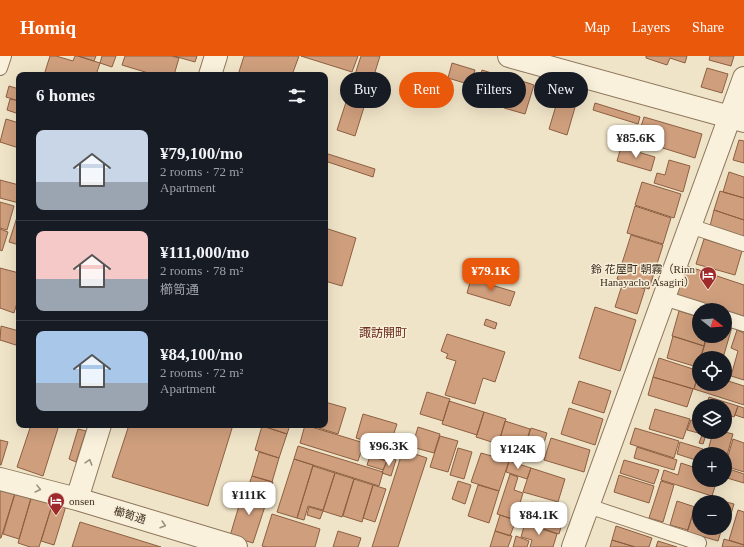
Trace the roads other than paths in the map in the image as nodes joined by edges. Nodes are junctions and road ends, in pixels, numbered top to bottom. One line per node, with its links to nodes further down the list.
1 (4, 56): 4 (lane)
2 (216, 56): 5 (street)
3 (523, 58): 7 (street)
4 (0, 68)
5 (211, 72)
6 (744, 78): 7 (street)
7 (737, 119): 8 (street)
8 (690, 226): 9 (lane); 10 (street)
9 (744, 244)
10 (664, 298): 11 (lane); 17 (street)
11 (692, 307)
12 (732, 320): 13 (lane)
13 (744, 324)
14 (99, 428): 16 (street, one-way to 14)
15 (0, 479): 16 (street, 櫛笥通, one-way to 16)
16 (77, 499): 19 (street, 櫛笥通, one-way to 19)
17 (588, 506): 18 (lane); 20 (street)
18 (699, 543)
19 (236, 547)
20 (573, 547)

